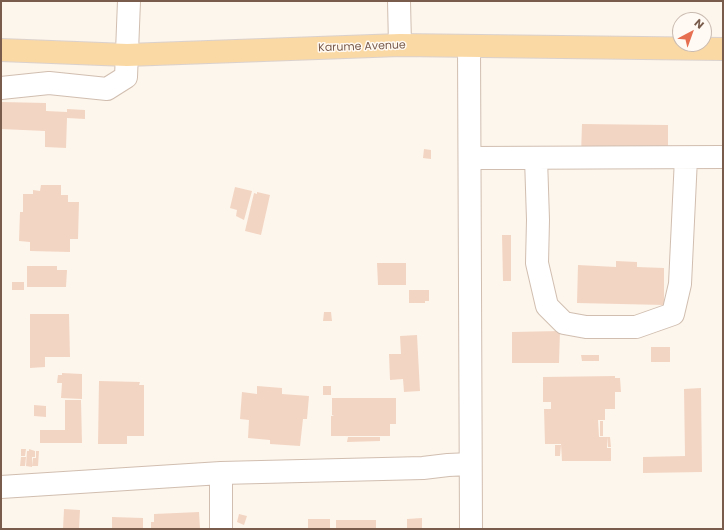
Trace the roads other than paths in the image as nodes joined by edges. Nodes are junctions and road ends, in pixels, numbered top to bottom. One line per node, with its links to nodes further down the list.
1 (129, 1): 7 (street)
2 (399, 1): 3 (street)
3 (400, 45): 4 (main road, Karume Avenue); 7 (main road, Karume Avenue)
4 (469, 46): 5 (main road, Karume Avenue); 10 (street)
5 (723, 49)
6 (1, 50): 7 (main road, Karume Avenue)
7 (127, 55): 8 (street)
8 (1, 88)
9 (723, 157): 12 (street)
10 (470, 158): 11 (street); 13 (street)
11 (536, 158): 12 (street); 12 (street)
12 (686, 158)
13 (470, 464): 14 (street); 17 (street)
14 (221, 473): 15 (street); 16 (street)
15 (1, 487)
16 (221, 529)
17 (471, 529)

